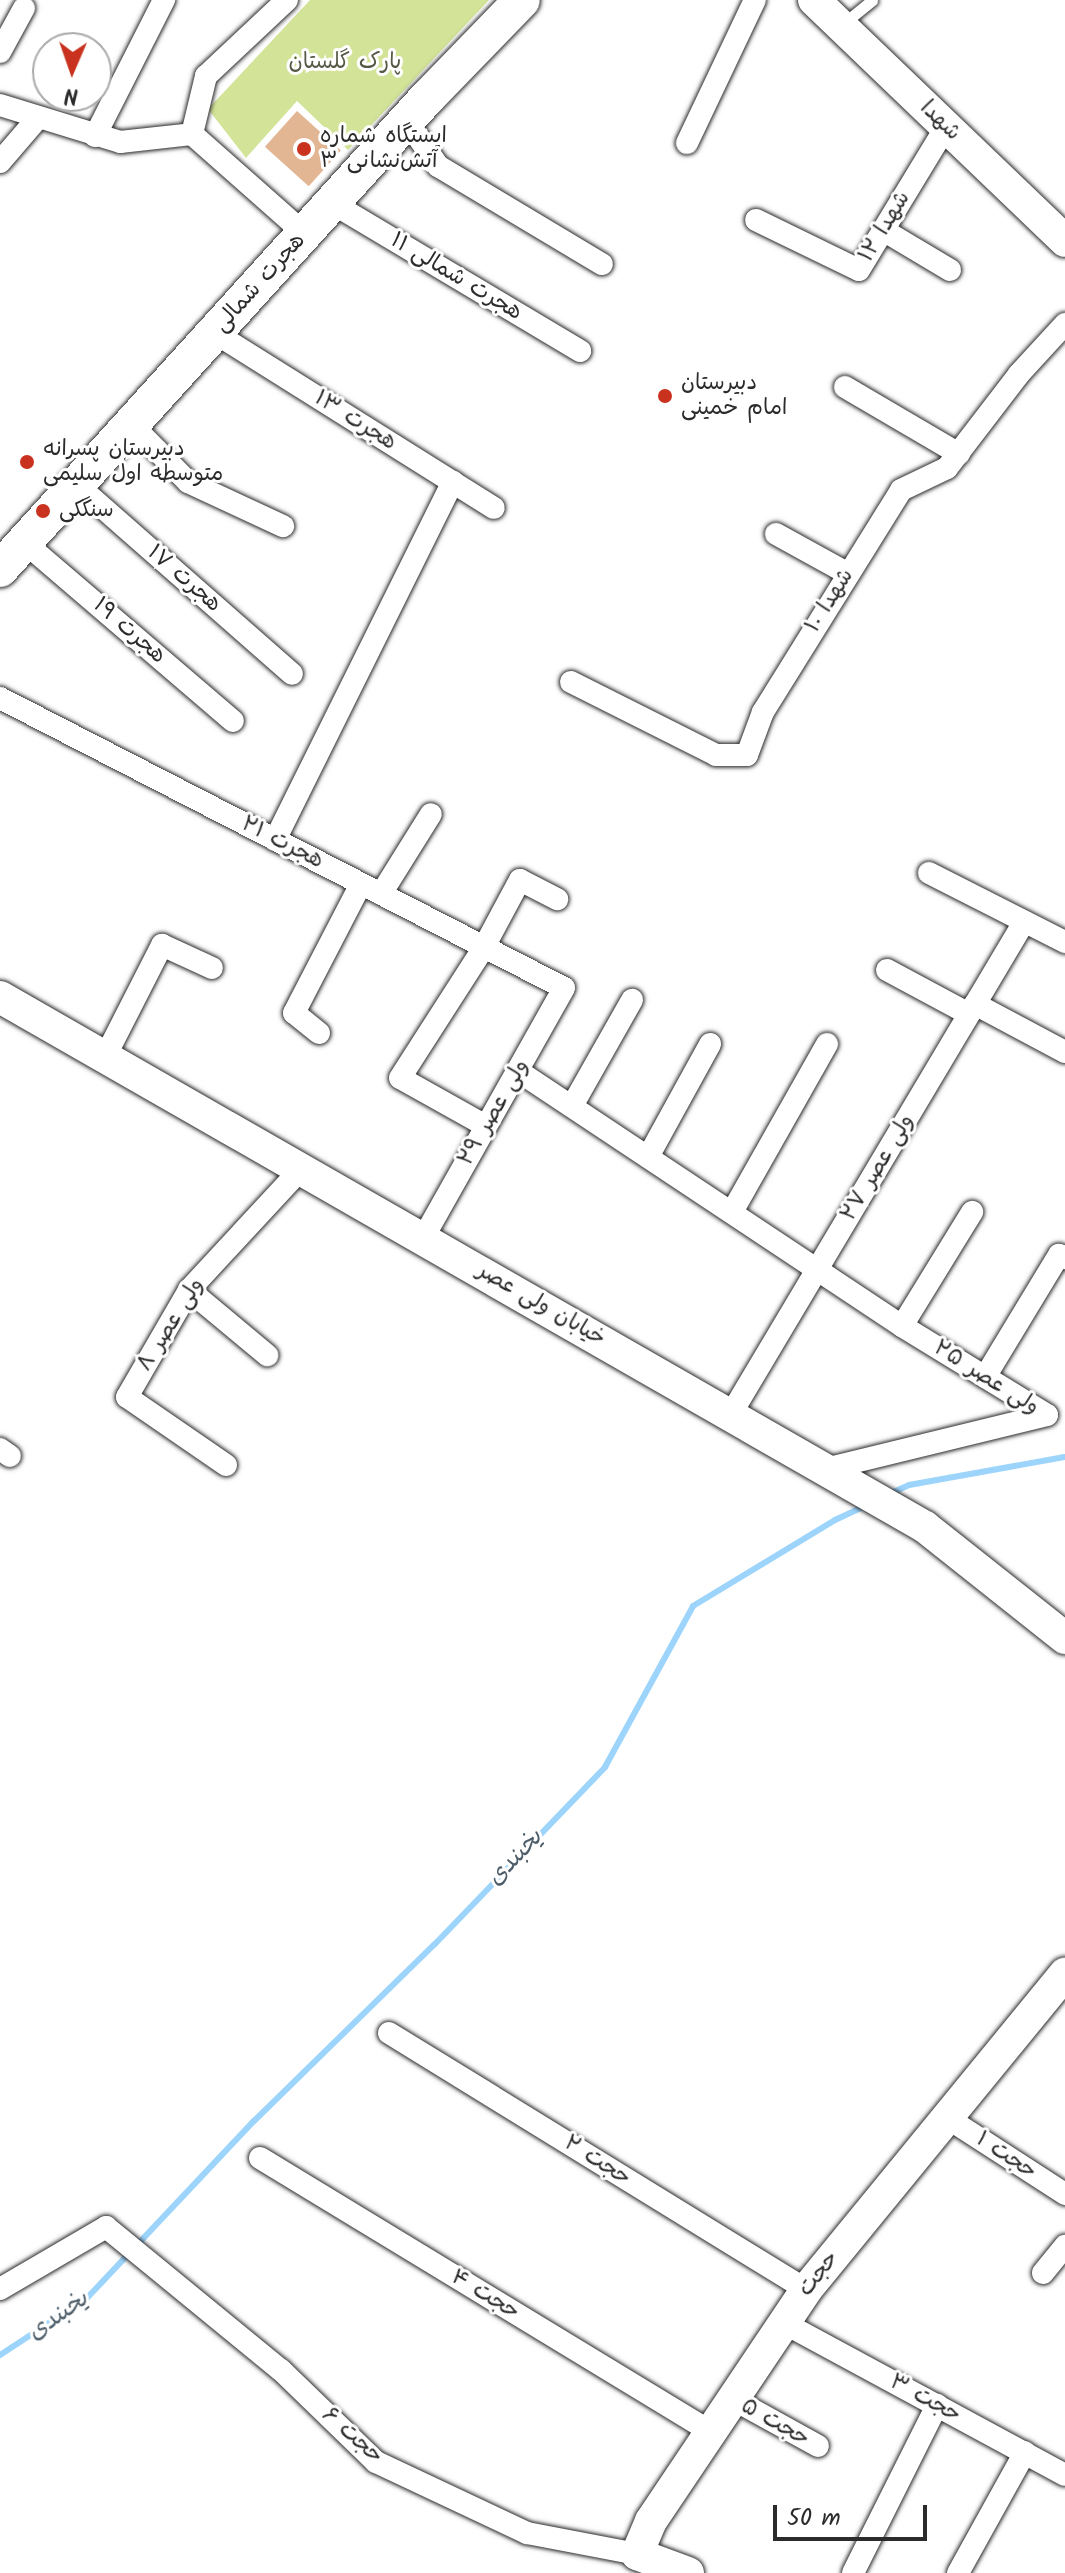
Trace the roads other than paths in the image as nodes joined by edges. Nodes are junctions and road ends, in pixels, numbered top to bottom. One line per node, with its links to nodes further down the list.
1 (164, 0): 15 (street)
2 (287, 0): 14 (street)
3 (522, 0): 12 (main road, هجرت شمالی)
4 (814, 0): 8 (main road, شهدا)
5 (872, 0): 8 (lane)
6 (751, 2): 16 (street)
7 (24, 8): 9 (street)
8 (841, 25): 13 (main road, شهدا)
9 (0, 52)
10 (0, 105): 11 (street)
11 (37, 119): 15 (street); 17 (street)
12 (407, 121): 18 (main road, هجرت شمالی); 23 (street)
13 (946, 127): 20 (street, شهدا ۱۲); 22 (main road, شهدا)
14 (192, 134): 15 (street); 21 (street)
15 (95, 136)
16 (687, 143)
17 (0, 162)
18 (332, 203): 21 (main road, هجرت شمالی); 27 (street, هجرت شمالی ۱۱)
19 (756, 220): 20 (street, شهدا ۱۲)
20 (883, 230): 24 (street)
21 (305, 234): 26 (main road, هجرت شمالی)
22 (1065, 241)
23 (602, 264)
24 (950, 270)
25 (1065, 324): 30 (street, شهدا ۱۰)
26 (215, 333): 29 (main road, هجرت شمالی); 31 (street, هجرت ۱۳)
27 (580, 351)
28 (845, 387): 30 (street)
29 (132, 425): 32 (main road, هجرت شمالی); 34 (street)
30 (959, 454): 38 (street, شهدا ۱۰)
31 (453, 482): 33 (street, هجرت ۱۳); 44 (street)
32 (77, 485): 36 (main road, هجرت شمالی); 39 (street, هجرت ۱۷)
33 (494, 508)
34 (283, 526)
35 (776, 534): 38 (street)
36 (24, 542): 37 (main road, هجرت شمالی); 42 (street, هجرت ۱۹)
37 (0, 569)
38 (847, 573): 40 (street, شهدا ۱۰)
39 (292, 674)
40 (571, 682)
41 (0, 698): 44 (street, هجرت ۲۱)
42 (233, 721)
43 (431, 814): 46 (street)
44 (275, 840): 46 (street, هجرت ۲۱)
45 (929, 873): 48 (street)
46 (371, 889): 50 (street, هجرت ۲۱); 57 (street)
47 (557, 899): 50 (street)
48 (1024, 922): 49 (street); 56 (street, ولی عصر ۲۷)
49 (1065, 942)
50 (484, 947): 53 (street, هجرت ۲۱); 64 (street)
51 (212, 968): 61 (street)
52 (887, 970): 56 (street)
53 (564, 988): 62 (street, ولی عصر ۲۹)
54 (0, 997): 61 (main road, خیابان ولی عصر)
55 (632, 1000): 63 (street)
56 (972, 1009): 60 (street); 71 (street, ولی عصر ۲۷)
57 (319, 1033)
58 (710, 1044): 65 (street)
59 (827, 1044): 67 (street)
60 (1065, 1052)
61 (105, 1057): 66 (main road, خیابان ولی عصر)
62 (518, 1071): 63 (street, ولی عصر ۲۵); 64 (street, ولی عصر ۲۹)
63 (572, 1106): 65 (street, ولی عصر ۲۵)
64 (486, 1126): 69 (street, ولی عصر ۲۹)
65 (648, 1157): 67 (street, ولی عصر ۲۵)
66 (301, 1169): 69 (main road, خیابان ولی عصر); 72 (street, ولی عصر ۸)
67 (732, 1212): 71 (street, ولی عصر ۲۵)
68 (972, 1212): 73 (street)
69 (423, 1238): 76 (main road, خیابان ولی عصر)
70 (1065, 1258): 75 (street)
71 (817, 1269): 73 (street, ولی عصر ۲۵); 76 (street, ولی عصر ۲۷)
72 (189, 1290): 74 (street); 77 (street, ولی عصر ۸)
73 (902, 1326): 75 (street, ولی عصر ۲۵)
74 (267, 1355)
75 (985, 1377): 78 (street, ولی عصر ۲۵)
76 (731, 1414): 78 (main road, خیابان ولی عصر)
77 (226, 1465)
78 (826, 1470): 79 (main road, خیابان ولی عصر)
79 (1065, 1638)
80 (1065, 1973): 82 (main road, حجت)
81 (389, 2033): 88 (street, حجت ۲)
82 (946, 2117): 84 (street, حجت ۱); 88 (main road, حجت)
83 (260, 2158): 92 (street, حجت ۴)
84 (1065, 2194)
85 (1065, 2246): 86 (street)
86 (1043, 2273)
87 (0, 2289): 96 (street, حجت ۶)
88 (806, 2290): 89 (main road, حجت)
89 (784, 2323): 90 (main road, حجت); 91 (street, حجت ۳)
90 (733, 2399): 92 (main road, حجت); 93 (street, حجت ۵)
91 (937, 2405): 94 (street, حجت ۳); 98 (street)
92 (711, 2432): 96 (main road, حجت)
93 (818, 2446)
94 (1025, 2452): 95 (street, حجت ۳); 99 (street)
95 (1065, 2475)
96 (637, 2554): 97 (main road)
97 (688, 2573)
98 (853, 2573)
99 (958, 2573)

